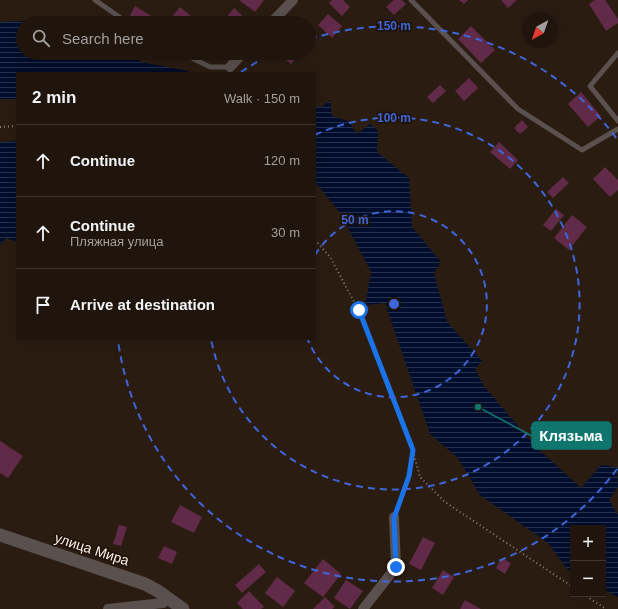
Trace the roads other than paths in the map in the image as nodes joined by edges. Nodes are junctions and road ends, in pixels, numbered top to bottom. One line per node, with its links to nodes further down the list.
1 (95, 0): 4 (lane)
2 (293, 0): 5 (street)
3 (411, 0): 11 (lane)
4 (118, 16)
5 (278, 16)
6 (618, 53): 10 (lane)
7 (196, 60): 9 (lane)
8 (236, 60): 9 (street)
9 (230, 67)
10 (618, 121)
11 (618, 129)
12 (394, 518): 18 (street)
13 (0, 535): 14 (street, улица Мира)
14 (166, 601): 15 (street); 16 (street); 17 (street, улица Мира)
15 (108, 609)
16 (153, 609)
17 (183, 609)
18 (363, 609)

